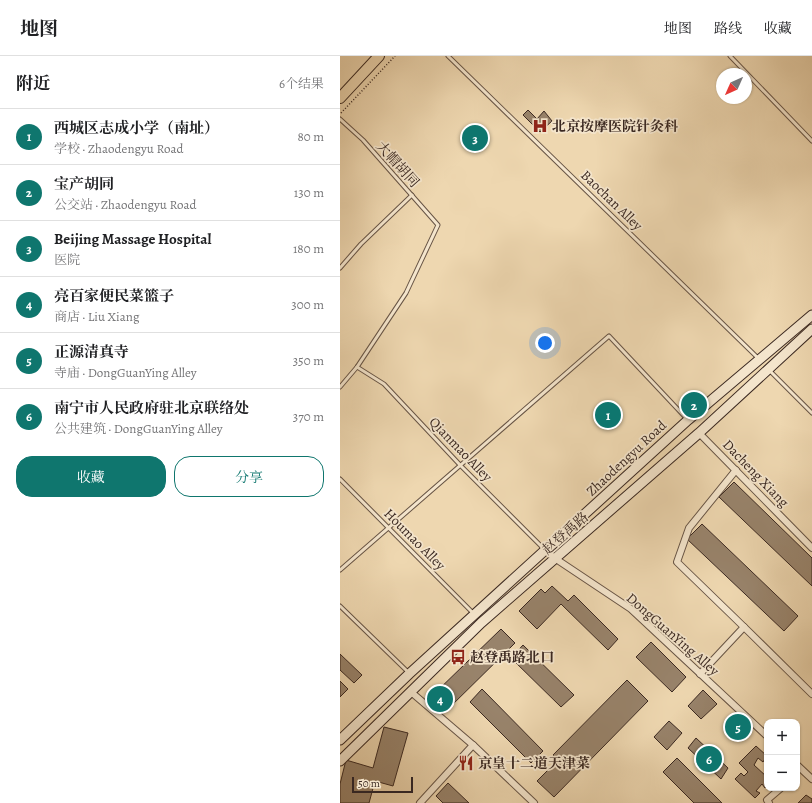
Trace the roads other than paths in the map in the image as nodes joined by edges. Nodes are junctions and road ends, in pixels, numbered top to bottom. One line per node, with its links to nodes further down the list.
1 (379, 56): 4 (main road)
2 (448, 56): 11 (lane, Baochan Alley)
3 (730, 56): 6 (lane)
4 (340, 98)
5 (340, 119): 7 (lane, 大帽胡同)
6 (812, 140)
7 (412, 195): 8 (lane); 12 (lane, 大帽胡同)
8 (340, 268)
9 (812, 315): 11 (main road, Zhaodengyu Road)
10 (812, 329): 13 (main road, 赵登禹路)
11 (760, 360): 16 (main road, Zhaodengyu Road)
12 (357, 366): 14 (lane); 18 (lane, Qianmao Alley)
13 (768, 368): 15 (lane); 17 (main road, 赵登禹路)
14 (340, 387)
15 (812, 413)
16 (688, 420): 18 (lane); 23 (main road, Zhaodengyu Road)
17 (699, 433): 19 (street, Dacheng Xiang); 24 (main road, 赵登禹路)
18 (461, 466): 21 (lane); 23 (lane, Qianmao Alley)
19 (736, 470): 22 (street, Dacheng Xiang); 28 (street)
20 (340, 479): 21 (lane, Houmao Alley)
21 (388, 528): 25 (lane); 27 (lane, Houmao Alley)
22 (812, 548)
23 (546, 551): 24 (street, DongGuanYing Alley); 27 (main road, Zhaodengyu Road)
24 (556, 559): 30 (street, DongGuanYing Alley); 31 (main road, 赵登禹路)
25 (340, 570)
26 (340, 606): 29 (lane)
27 (474, 615): 29 (main road, Zhaodengyu Road)
28 (744, 627): 30 (street); 32 (street)
29 (409, 674): 34 (main road, Zhaodengyu Road)
30 (700, 674): 33 (street, DongGuanYing Alley)
31 (411, 692): 35 (street); 36 (main road, 赵登禹路)
32 (812, 694)
33 (764, 733)
34 (340, 740)
35 (473, 745): 40 (street); 41 (street)
36 (340, 761)
37 (800, 770): 38 (street)
38 (812, 779)
39 (778, 791): 42 (street)
40 (420, 803)
41 (534, 803)
42 (769, 803)

